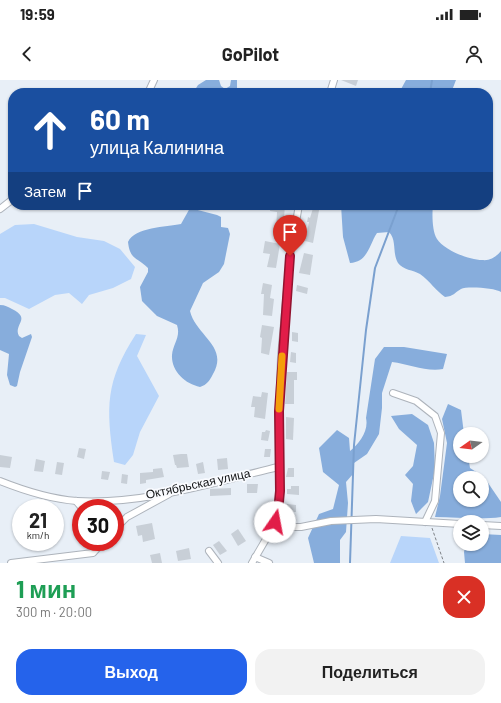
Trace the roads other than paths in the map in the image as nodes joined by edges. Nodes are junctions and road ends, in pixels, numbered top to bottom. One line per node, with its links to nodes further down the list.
1 (8, 203): 2 (street)
2 (0, 209)
3 (298, 210): 5 (street)
4 (393, 394): 12 (street)
5 (278, 467): 7 (street, Октябрьская улица); 11 (street)
6 (0, 481): 9 (street, Октябрьская улица)
7 (174, 492): 8 (street, Октябрьская улица); 10 (street)
8 (120, 499)
9 (72, 500)
10 (124, 520)
11 (275, 522): 12 (street); 18 (street)
12 (428, 522): 13 (street)
13 (453, 524)
14 (489, 525): 15 (street)
15 (501, 526)
16 (95, 551): 19 (street)
17 (209, 551): 20 (street)
18 (253, 560): 21 (street)
19 (11, 563)
20 (218, 563)
21 (269, 563)

